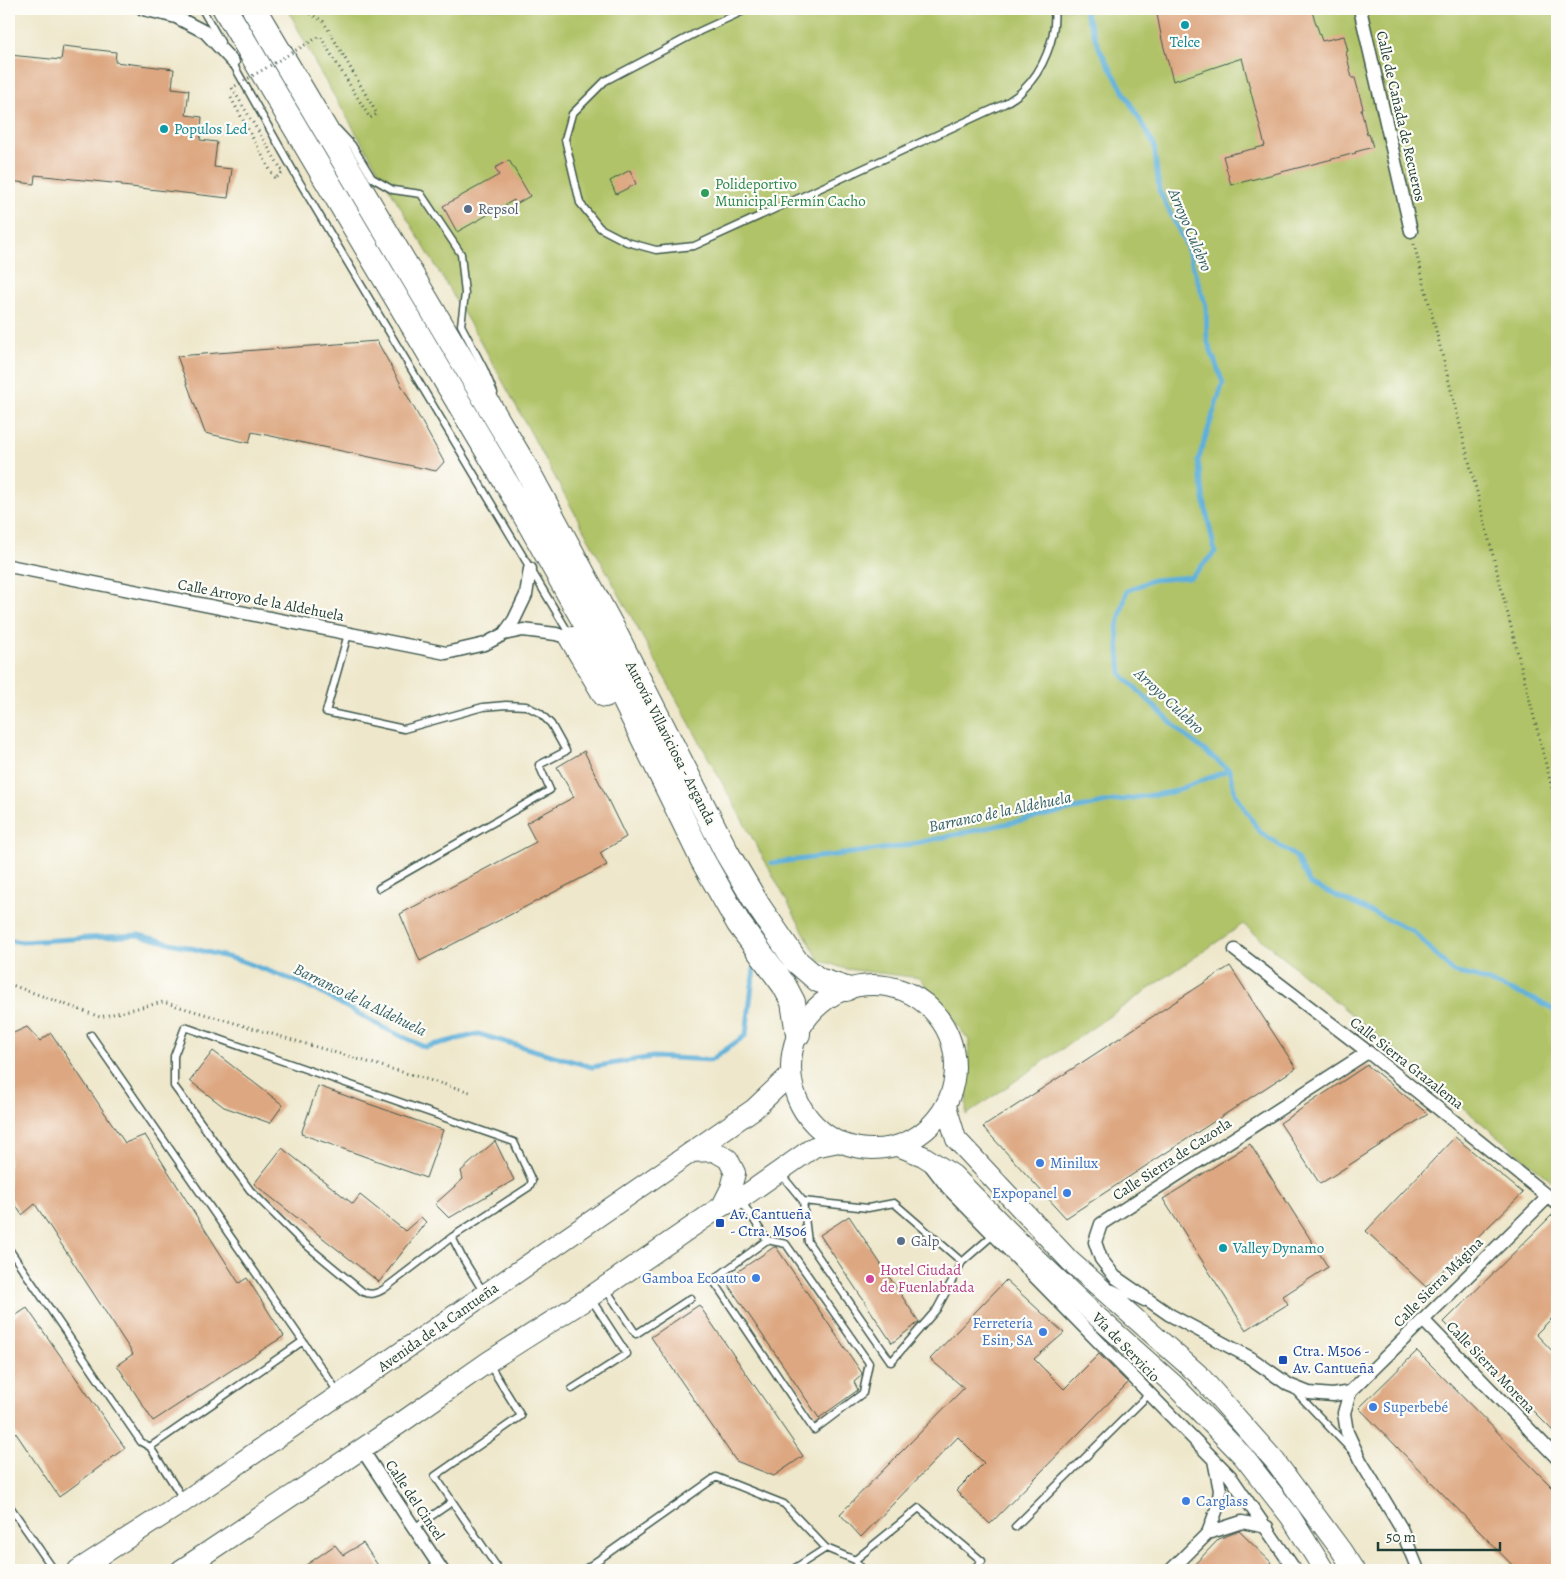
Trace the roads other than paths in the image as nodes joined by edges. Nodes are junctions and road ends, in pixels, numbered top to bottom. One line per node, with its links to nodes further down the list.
1 (143, 9): 10 (street)
2 (202, 9): 10 (lane)
3 (225, 9): 23 (highway)
4 (254, 9): 9 (highway)
5 (262, 9): 9 (highway)
6 (748, 9): 7 (lane)
7 (1054, 9)
8 (1360, 9): 14 (street, Calle de Cañada de Recueros)
9 (273, 40): 11 (highway, Autovía Villaviciosa - Arganda)
10 (233, 62): 19 (lane)
11 (308, 99): 12 (lane); 17 (highway, Autovía Villaviciosa - Arganda)
12 (326, 118)
13 (333, 125): 15 (lane)
14 (1411, 231)
15 (496, 396)
16 (503, 414): 17 (lane)
17 (526, 468): 26 (highway, Autovía Villaviciosa - Arganda)
18 (9, 566): 20 (street, Calle Arroyo de la Aldehuela)
19 (530, 569): 21 (street); 22 (lane)
20 (348, 634): 21 (street, Calle Arroyo de la Aldehuela); 24 (lane)
21 (504, 634): 22 (street, Calle Arroyo de la Aldehuela)
22 (572, 639): 23 (highway)
23 (669, 792): 27 (highway)
24 (379, 888)
25 (1235, 950): 29 (street, Calle Sierra Grazalema)
26 (846, 989): 27 (main road); 31 (main road)
27 (798, 1034): 30 (main road)
28 (91, 1035): 51 (lane)
29 (1368, 1052): 37 (street, Calle Sierra Grazalema); 49 (street, Calle Sierra de Cazorla)
30 (791, 1074): 32 (main road); 34 (main road, Avenida de la Cantueña)
31 (946, 1106): 33 (main road); 45 (main road)
32 (840, 1142): 33 (main road); 36 (main road)
33 (898, 1146): 35 (main road)
34 (691, 1152): 39 (main road); 47 (main road, Avenida de la Cantueña)
35 (923, 1156): 40 (street, Vía de Servicio); 83 (main road)
36 (779, 1172): 38 (lane); 39 (main road)
37 (1553, 1200): 50 (street, Calle Sierra Mágina)
38 (803, 1201): 44 (lane); 44 (lane)
39 (731, 1202): 42 (lane); 46 (main road)
40 (994, 1235): 44 (lane); 57 (street, Vía de Servicio)
41 (452, 1237): 41 (lane); 47 (lane)
42 (767, 1240): 42 (lane)
43 (9, 1249): 58 (lane)
44 (962, 1262)
45 (1088, 1276): 49 (lane); 84 (main road)
46 (597, 1292): 48 (lane); 52 (main road); 54 (lane)
47 (485, 1294): 56 (main road, Avenida de la Cantueña)
48 (691, 1298)
49 (1170, 1316): 53 (street)
50 (1423, 1320): 55 (street, Calle Sierra Mágina); 60 (street, Calle Sierra Morena)
51 (303, 1341): 56 (lane); 58 (lane)
52 (488, 1362): 59 (main road); 64 (lane)
53 (1289, 1385): 55 (street); 62 (lane)
54 (572, 1390)
55 (1350, 1392): 62 (street)
56 (340, 1394): 63 (main road, Avenida de la Cantueña)
57 (1149, 1394): 61 (street, Vía de Servicio); 66 (lane)
58 (150, 1447): 63 (lane)
59 (361, 1448): 68 (street, Calle del Cincel); 74 (main road)
60 (1557, 1458)
61 (1214, 1460): 67 (street, Vía de Servicio); 69 (street)
62 (1360, 1460): 85 (street)
63 (185, 1501): 73 (main road, Avenida de la Cantueña)
64 (452, 1502): 68 (lane); 76 (lane)
65 (9, 1505): 72 (lane)
66 (1015, 1527)
67 (1267, 1527): 69 (street); 82 (street, Vía de Servicio)
68 (414, 1528): 75 (street, Calle del Cincel)
69 (1208, 1533): 81 (street)
70 (826, 1548): 71 (lane); 77 (lane); 78 (lane)
71 (855, 1560): 79 (lane); 80 (lane)
72 (54, 1570)
73 (78, 1570)
74 (181, 1570)
75 (442, 1570)
76 (499, 1570)
77 (584, 1570)
78 (792, 1570)
79 (863, 1570)
80 (972, 1570)
81 (1171, 1570)
82 (1295, 1570)
83 (1324, 1570)
84 (1354, 1570)
85 (1418, 1570)

